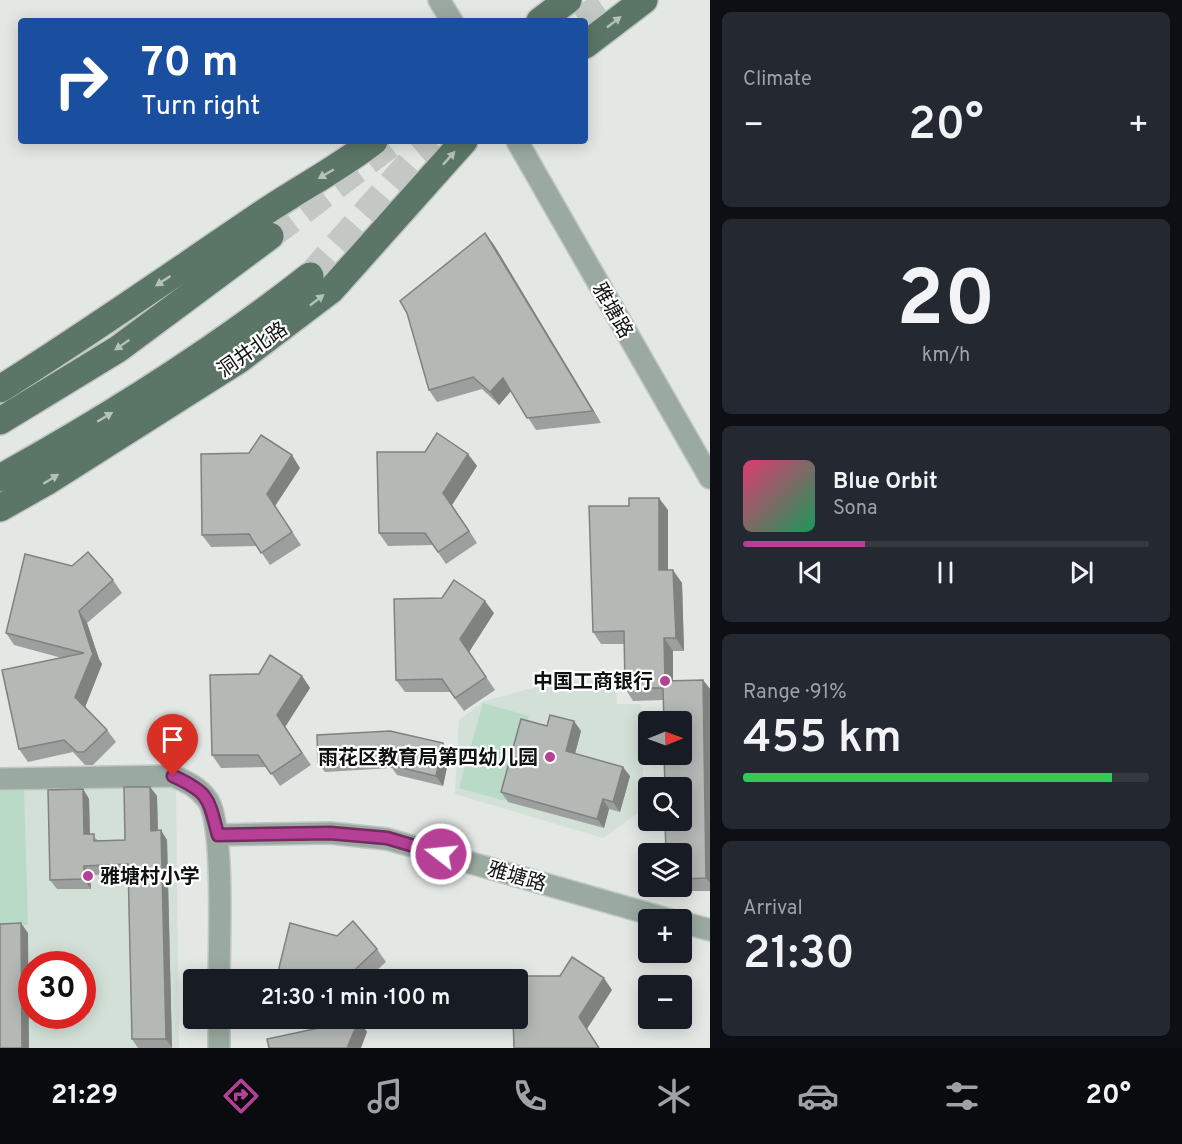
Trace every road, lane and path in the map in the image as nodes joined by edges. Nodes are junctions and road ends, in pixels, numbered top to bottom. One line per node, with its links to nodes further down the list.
1 (439, 0): 4 (street)
2 (568, 0): 5 (main road)
3 (644, 0): 6 (main road, one-way to 3)
4 (450, 18)
5 (544, 18)
6 (588, 43)
7 (370, 144): 12 (main road, one-way to 12)
8 (461, 144): 16 (main road, 洞井北路, one-way to 8)
9 (519, 144): 15 (street, 雅塘路)
10 (270, 236): 13 (main road, one-way to 13)
11 (310, 276): 14 (main road, one-way to 11)
12 (0, 389)
13 (0, 421)
14 (0, 478)
15 (710, 478)
16 (0, 508)
17 (0, 779): 18 (street)
18 (218, 835): 19 (street, 雅塘路); 22 (street)
19 (638, 910)
20 (692, 925): 21 (street)
21 (710, 930)
22 (219, 969)
23 (219, 1029): 24 (street)
24 (219, 1048)

